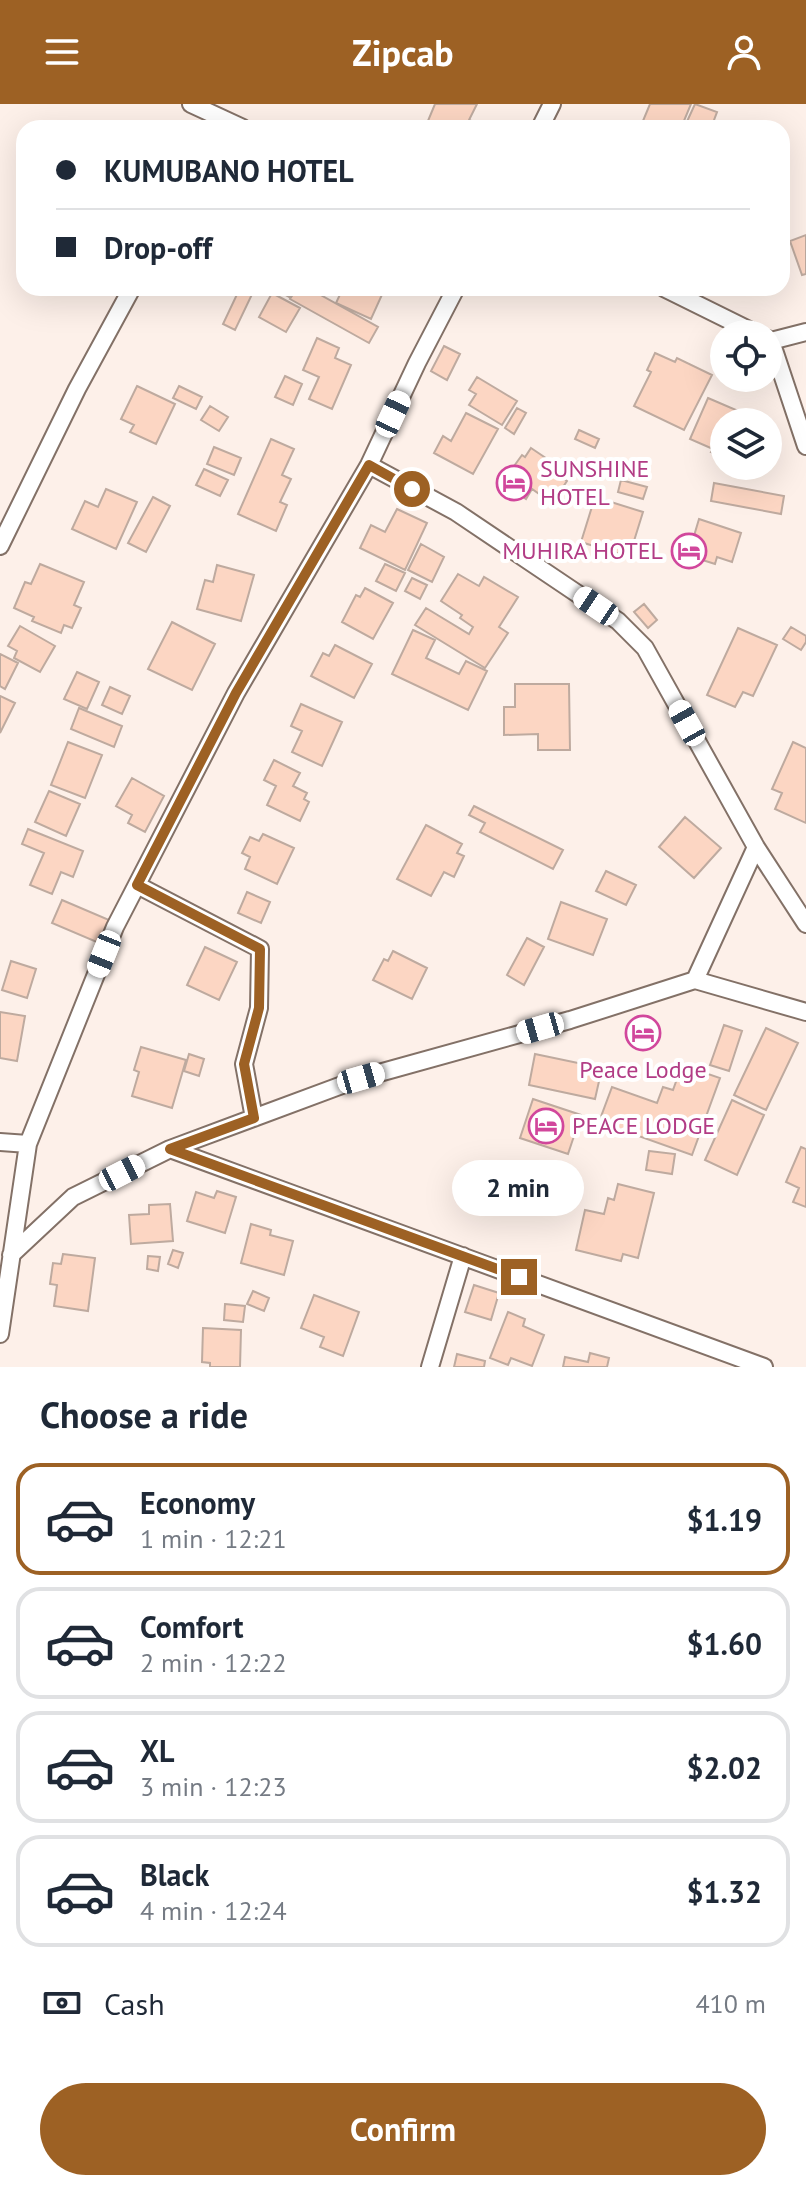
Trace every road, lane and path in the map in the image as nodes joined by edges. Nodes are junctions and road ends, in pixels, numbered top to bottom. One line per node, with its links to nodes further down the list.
1 (191, 104): 2 (street)
2 (224, 117)
3 (128, 296): 12 (street)
4 (452, 296): 11 (street)
5 (680, 296): 6 (street)
6 (729, 320)
7 (806, 332): 8 (street)
8 (782, 336)
9 (782, 383): 10 (street)
10 (806, 446)
11 (369, 465): 13 (street); 14 (street)
12 (0, 546)
13 (756, 847): 15 (street); 16 (street)
14 (137, 885): 18 (street); 20 (street)
15 (806, 924)
16 (695, 980): 17 (street); 18 (street)
17 (806, 1012)
18 (254, 1118): 21 (street)
19 (0, 1142): 20 (street)
20 (28, 1144): 22 (street)
21 (170, 1149): 22 (street); 23 (street)
22 (11, 1255): 24 (street)
23 (463, 1256): 25 (street); 26 (street)
24 (0, 1334)
25 (742, 1363): 27 (street)
26 (430, 1367)
27 (764, 1367)

